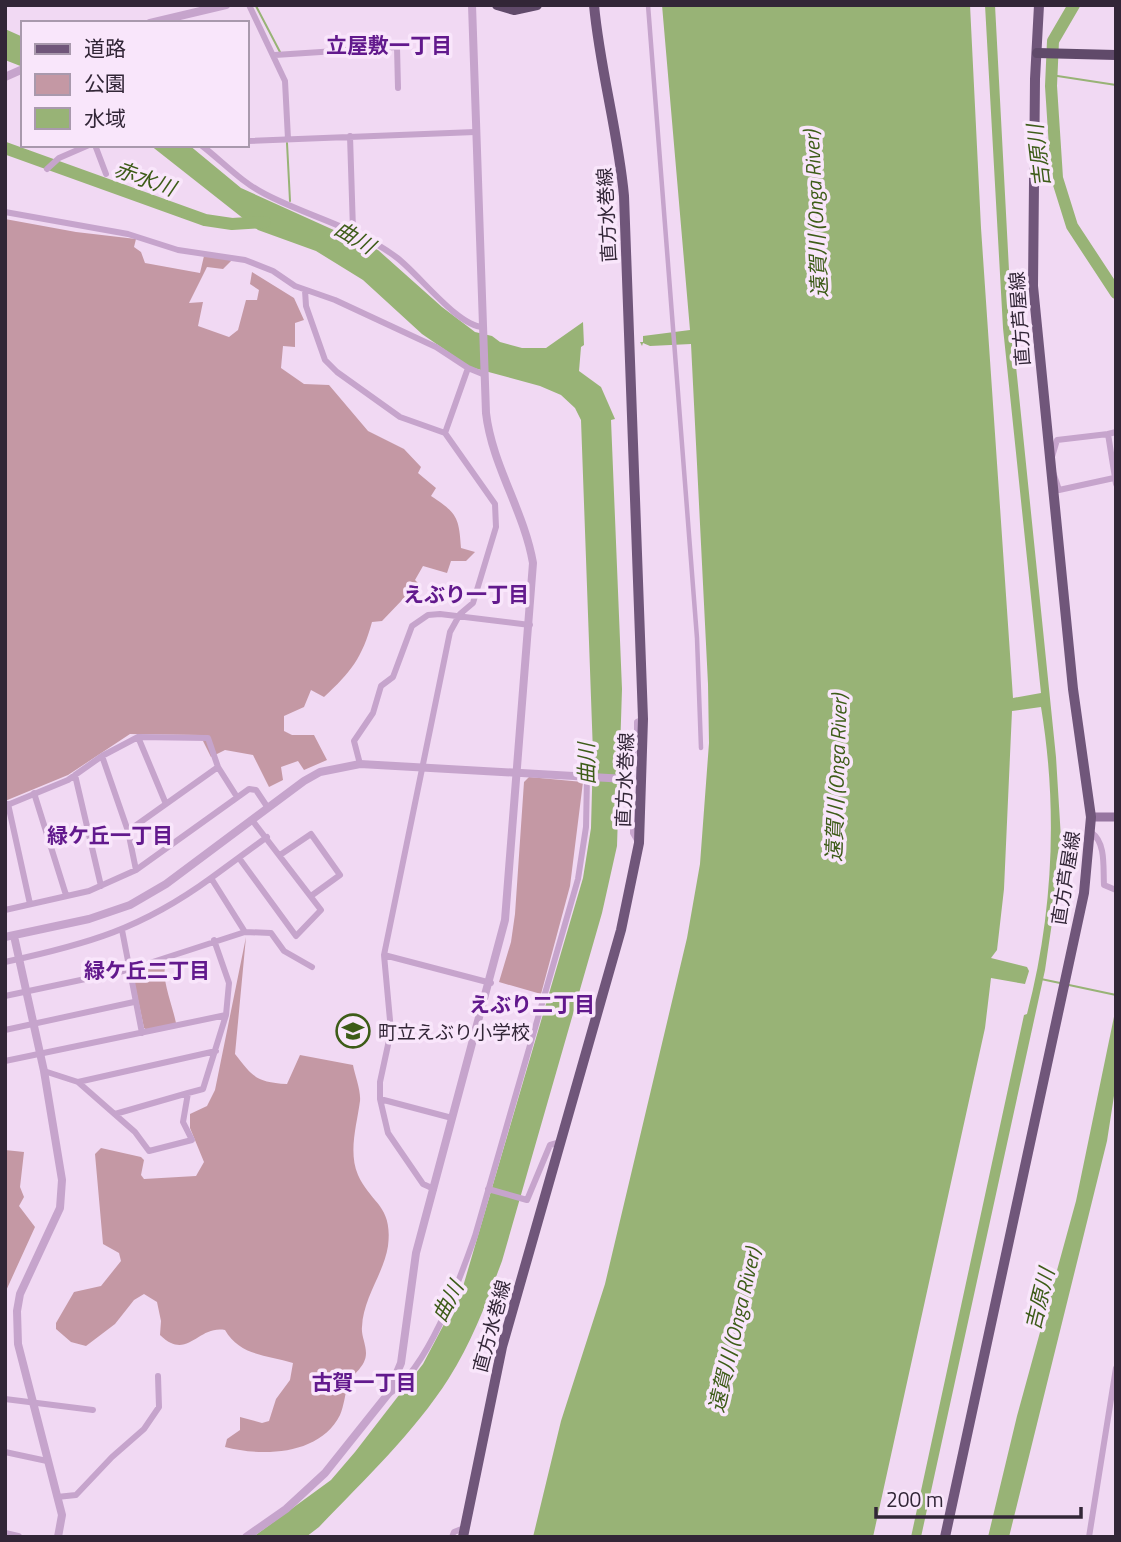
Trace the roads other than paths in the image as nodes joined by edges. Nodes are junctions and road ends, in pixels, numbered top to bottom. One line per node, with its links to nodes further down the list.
1 (226, 5): 9 (street)
2 (249, 5): 11 (street)
3 (472, 5): 16 (street)
4 (497, 5): 5 (highway)
5 (537, 5)
6 (594, 5): 38 (main road, 直方水巻線)
7 (648, 5): 40 (street)
8 (1039, 5): 10 (main road, 直方芦屋線)
9 (172, 20)
10 (1040, 53): 12 (highway); 34 (main road, 直方芦屋線)
11 (275, 55): 15 (street); 18 (street)
12 (1116, 55)
13 (20, 72): 14 (street)
14 (5, 77)
15 (398, 88)
16 (475, 132): 17 (street); 28 (street)
17 (350, 136): 18 (street); 26 (street)
18 (288, 139): 19 (street)
19 (248, 141)
20 (84, 147): 23 (street)
21 (96, 147): 24 (street)
22 (203, 147): 26 (street)
23 (47, 169)
24 (106, 174)
25 (5, 212): 27 (street)
26 (353, 230): 28 (street)
27 (305, 290): 29 (street); 32 (street)
28 (483, 329): 30 (street)
29 (468, 368): 30 (street); 32 (street)
30 (485, 373): 37 (street)
31 (1116, 432): 33 (street)
32 (445, 433): 36 (street)
33 (1108, 434): 34 (street); 35 (street)
34 (1048, 465): 35 (street); 54 (main road, 直方芦屋線)
35 (1115, 481)
36 (460, 614): 37 (street); 42 (street); 44 (street)
37 (530, 625): 45 (street)
38 (643, 719): 48 (street); 60 (main road, 直方水巻線)
39 (138, 737): 41 (street); 43 (street); 51 (street)
40 (701, 748)
41 (102, 756): 46 (street); 57 (street)
42 (360, 764): 44 (street); 53 (street)
43 (218, 767): 50 (street); 51 (street)
44 (421, 768): 45 (street); 75 (street)
45 (517, 771): 47 (street); 80 (street)
46 (75, 775): 49 (street); 65 (street)
47 (588, 778): 48 (street); 99 (street)
48 (626, 779): 60 (street)
49 (34, 793): 52 (street); 67 (street)
50 (237, 797): 53 (street); 63 (street)
51 (166, 804): 57 (street)
52 (7, 805): 69 (street)
53 (268, 808): 56 (street)
54 (1091, 817): 55 (main road); 58 (main road, 直方芦屋線)
55 (1116, 817)
56 (252, 820): 59 (street); 73 (street)
57 (128, 831): 63 (street)
58 (1092, 833): 66 (street); 115 (main road, 直方芦屋線)
59 (267, 837): 61 (street); 62 (street)
60 (639, 843): 97 (main road, 直方水巻線)
61 (280, 855): 68 (street); 68 (street)
62 (240, 858): 64 (street); 68 (street)
63 (136, 870): 65 (street)
64 (211, 878): 71 (street); 72 (street)
65 (101, 886): 67 (street)
66 (1116, 890)
67 (66, 895): 69 (street)
68 (311, 896)
69 (30, 904): 70 (street)
70 (5, 910)
71 (122, 930): 76 (street); 79 (street)
72 (245, 932): 74 (street); 78 (street)
73 (9, 936): 76 (street)
74 (214, 940): 79 (street); 84 (street)
75 (384, 955): 80 (street); 94 (street)
76 (19, 959): 77 (street); 81 (street)
77 (5, 962)
78 (312, 967)
79 (128, 970): 81 (street); 83 (street)
80 (491, 983): 96 (street)
81 (26, 992): 82 (street); 85 (street)
82 (5, 996)
83 (134, 1002): 85 (street); 87 (street)
84 (226, 1015): 87 (street); 88 (street)
85 (33, 1024): 86 (street); 89 (street)
86 (5, 1030)
87 (142, 1033): 89 (street)
88 (216, 1051): 92 (street); 93 (street)
89 (40, 1055): 90 (street); 91 (street)
90 (5, 1061)
91 (44, 1071): 92 (street); 104 (street)
92 (78, 1082): 95 (street)
93 (188, 1093): 95 (street); 95 (street)
94 (380, 1099): 96 (street); 98 (street)
95 (116, 1114)
96 (452, 1118): 98 (street)
97 (561, 1142): 99 (street); 109 (main road, 直方水巻線)
98 (434, 1189): 102 (street)
99 (488, 1189): 102 (street)
100 (1116, 1368): 116 (street)
101 (158, 1376): 108 (street)
102 (388, 1394): 113 (street)
103 (5, 1399): 104 (street)
104 (34, 1404): 105 (street); 107 (street)
105 (93, 1410)
106 (5, 1452): 107 (street)
107 (47, 1461): 108 (street)
108 (57, 1497): 112 (street)
109 (463, 1533): 114 (street)
110 (5, 1535): 111 (street)
111 (18, 1537)
112 (58, 1537)
113 (246, 1537)
114 (452, 1537)
115 (945, 1537)
116 (1089, 1537)

